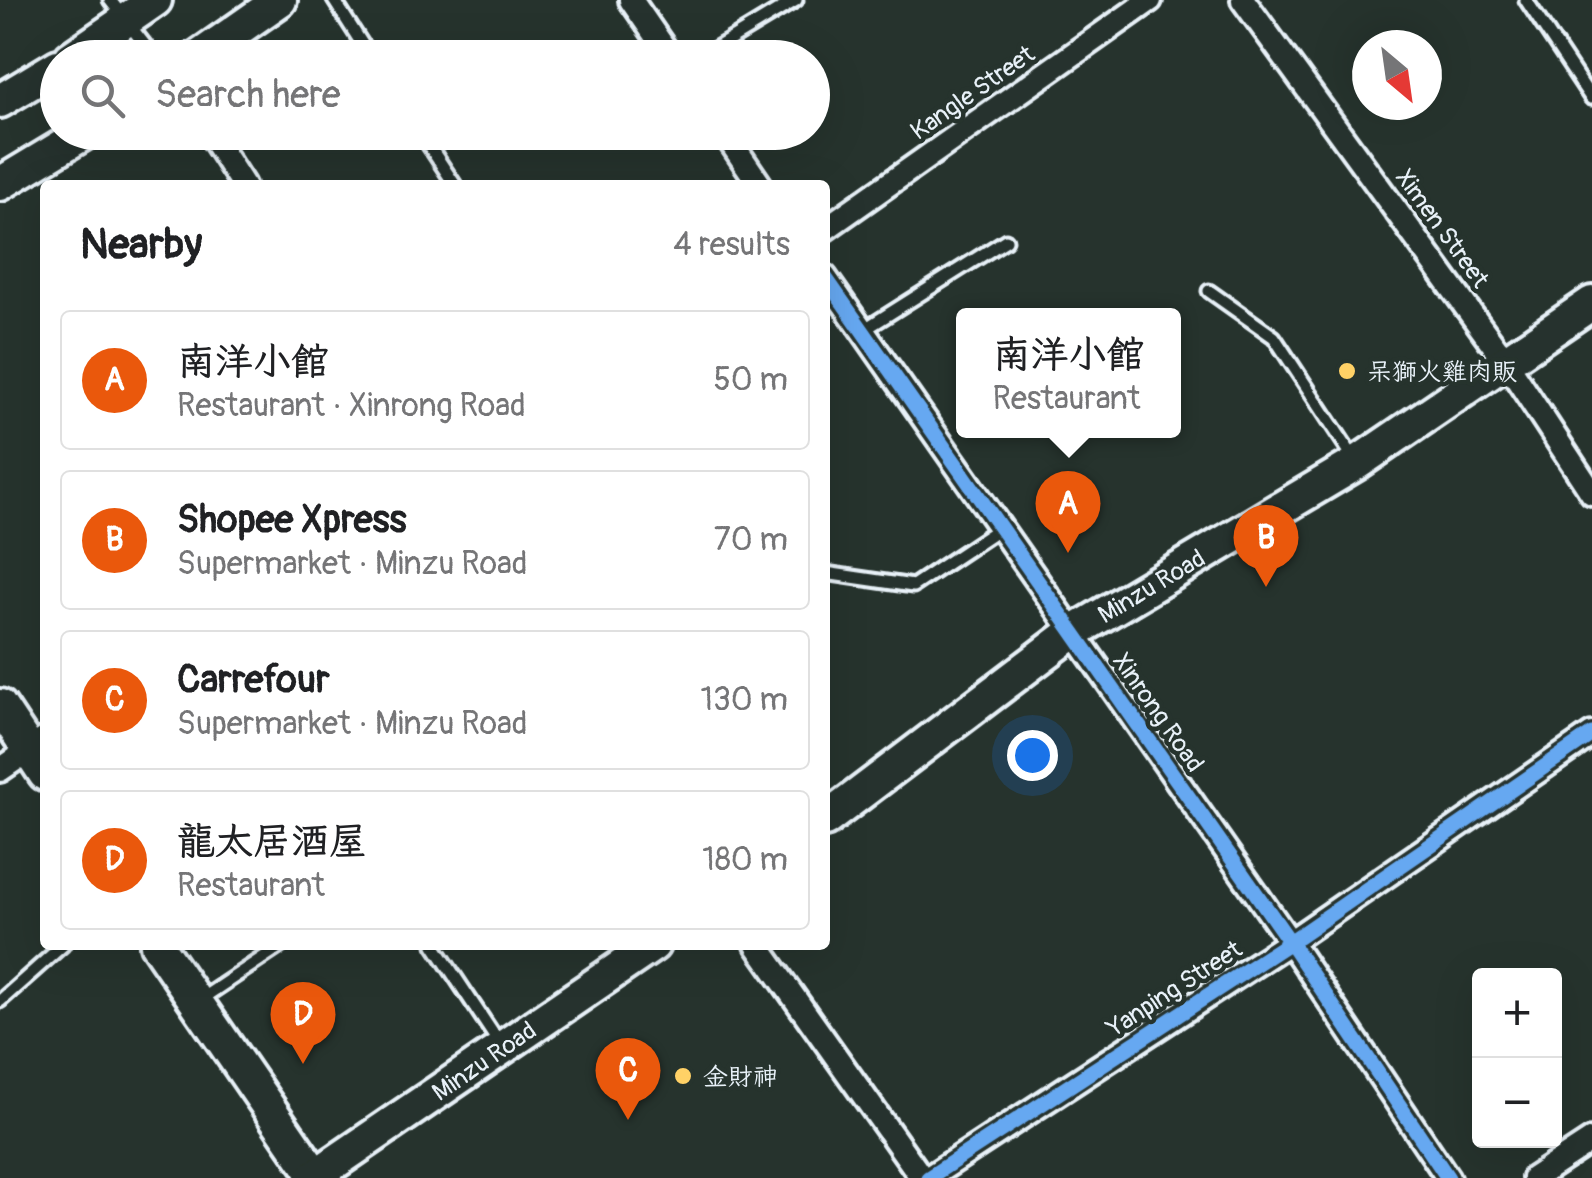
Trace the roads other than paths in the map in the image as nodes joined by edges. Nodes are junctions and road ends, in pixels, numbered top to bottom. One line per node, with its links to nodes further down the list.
1 (155, 0): 9 (main road)
2 (280, 0): 12 (main road)
3 (334, 0): 13 (lane)
4 (631, 0): 14 (street)
5 (796, 0): 15 (lane)
6 (1150, 0): 27 (street, Kangle Street)
7 (1244, 0): 33 (street, Ximen Street)
8 (1526, 0): 17 (lane)
9 (118, 10): 10 (main road); 11 (lane)
10 (89, 40)
11 (141, 40)
12 (223, 40)
13 (360, 40)
14 (659, 40)
15 (730, 40)
16 (40, 77): 18 (main road)
17 (1590, 98)
18 (0, 101)
19 (56, 150): 26 (main road)
20 (220, 150): 23 (street)
21 (432, 150): 24 (lane)
22 (736, 150): 25 (street)
23 (240, 180)
24 (451, 180)
25 (757, 180)
26 (0, 184)
27 (830, 225)
28 (1006, 240): 32 (lane)
29 (830, 285): 32 (street, Xinrong Road)
30 (1209, 291): 34 (lane)
31 (1592, 303): 33 (main road, Minzu Road)
32 (862, 331): 36 (street, Xinrong Road)
33 (1506, 362): 34 (main road, Minzu Road); 35 (street, Ximen Street)
34 (1357, 464): 38 (main road, Minzu Road)
35 (1592, 494)
36 (1000, 528): 37 (lane); 38 (street, Xinrong Road)
37 (830, 575)
38 (1072, 632): 43 (main road, Minzu Road); 44 (street, Xinrong Road)
39 (0, 706): 41 (main road)
40 (1592, 734): 44 (street, Yanping Street)
41 (40, 754): 42 (street)
42 (0, 770)
43 (830, 816)
44 (1290, 942): 56 (street, Yanping Street); 57 (street, Xinrong Road)
45 (57, 950): 51 (lane)
46 (160, 950): 52 (main road)
47 (274, 950): 52 (lane)
48 (437, 950): 53 (lane)
49 (646, 950): 53 (main road, Minzu Road)
50 (761, 950): 56 (street)
51 (0, 1001)
52 (196, 1002): 55 (main road)
53 (502, 1048): 55 (main road, Minzu Road)
54 (1592, 1140): 58 (street)
55 (315, 1177)
56 (925, 1178)
57 (1448, 1178)
58 (1534, 1178)

